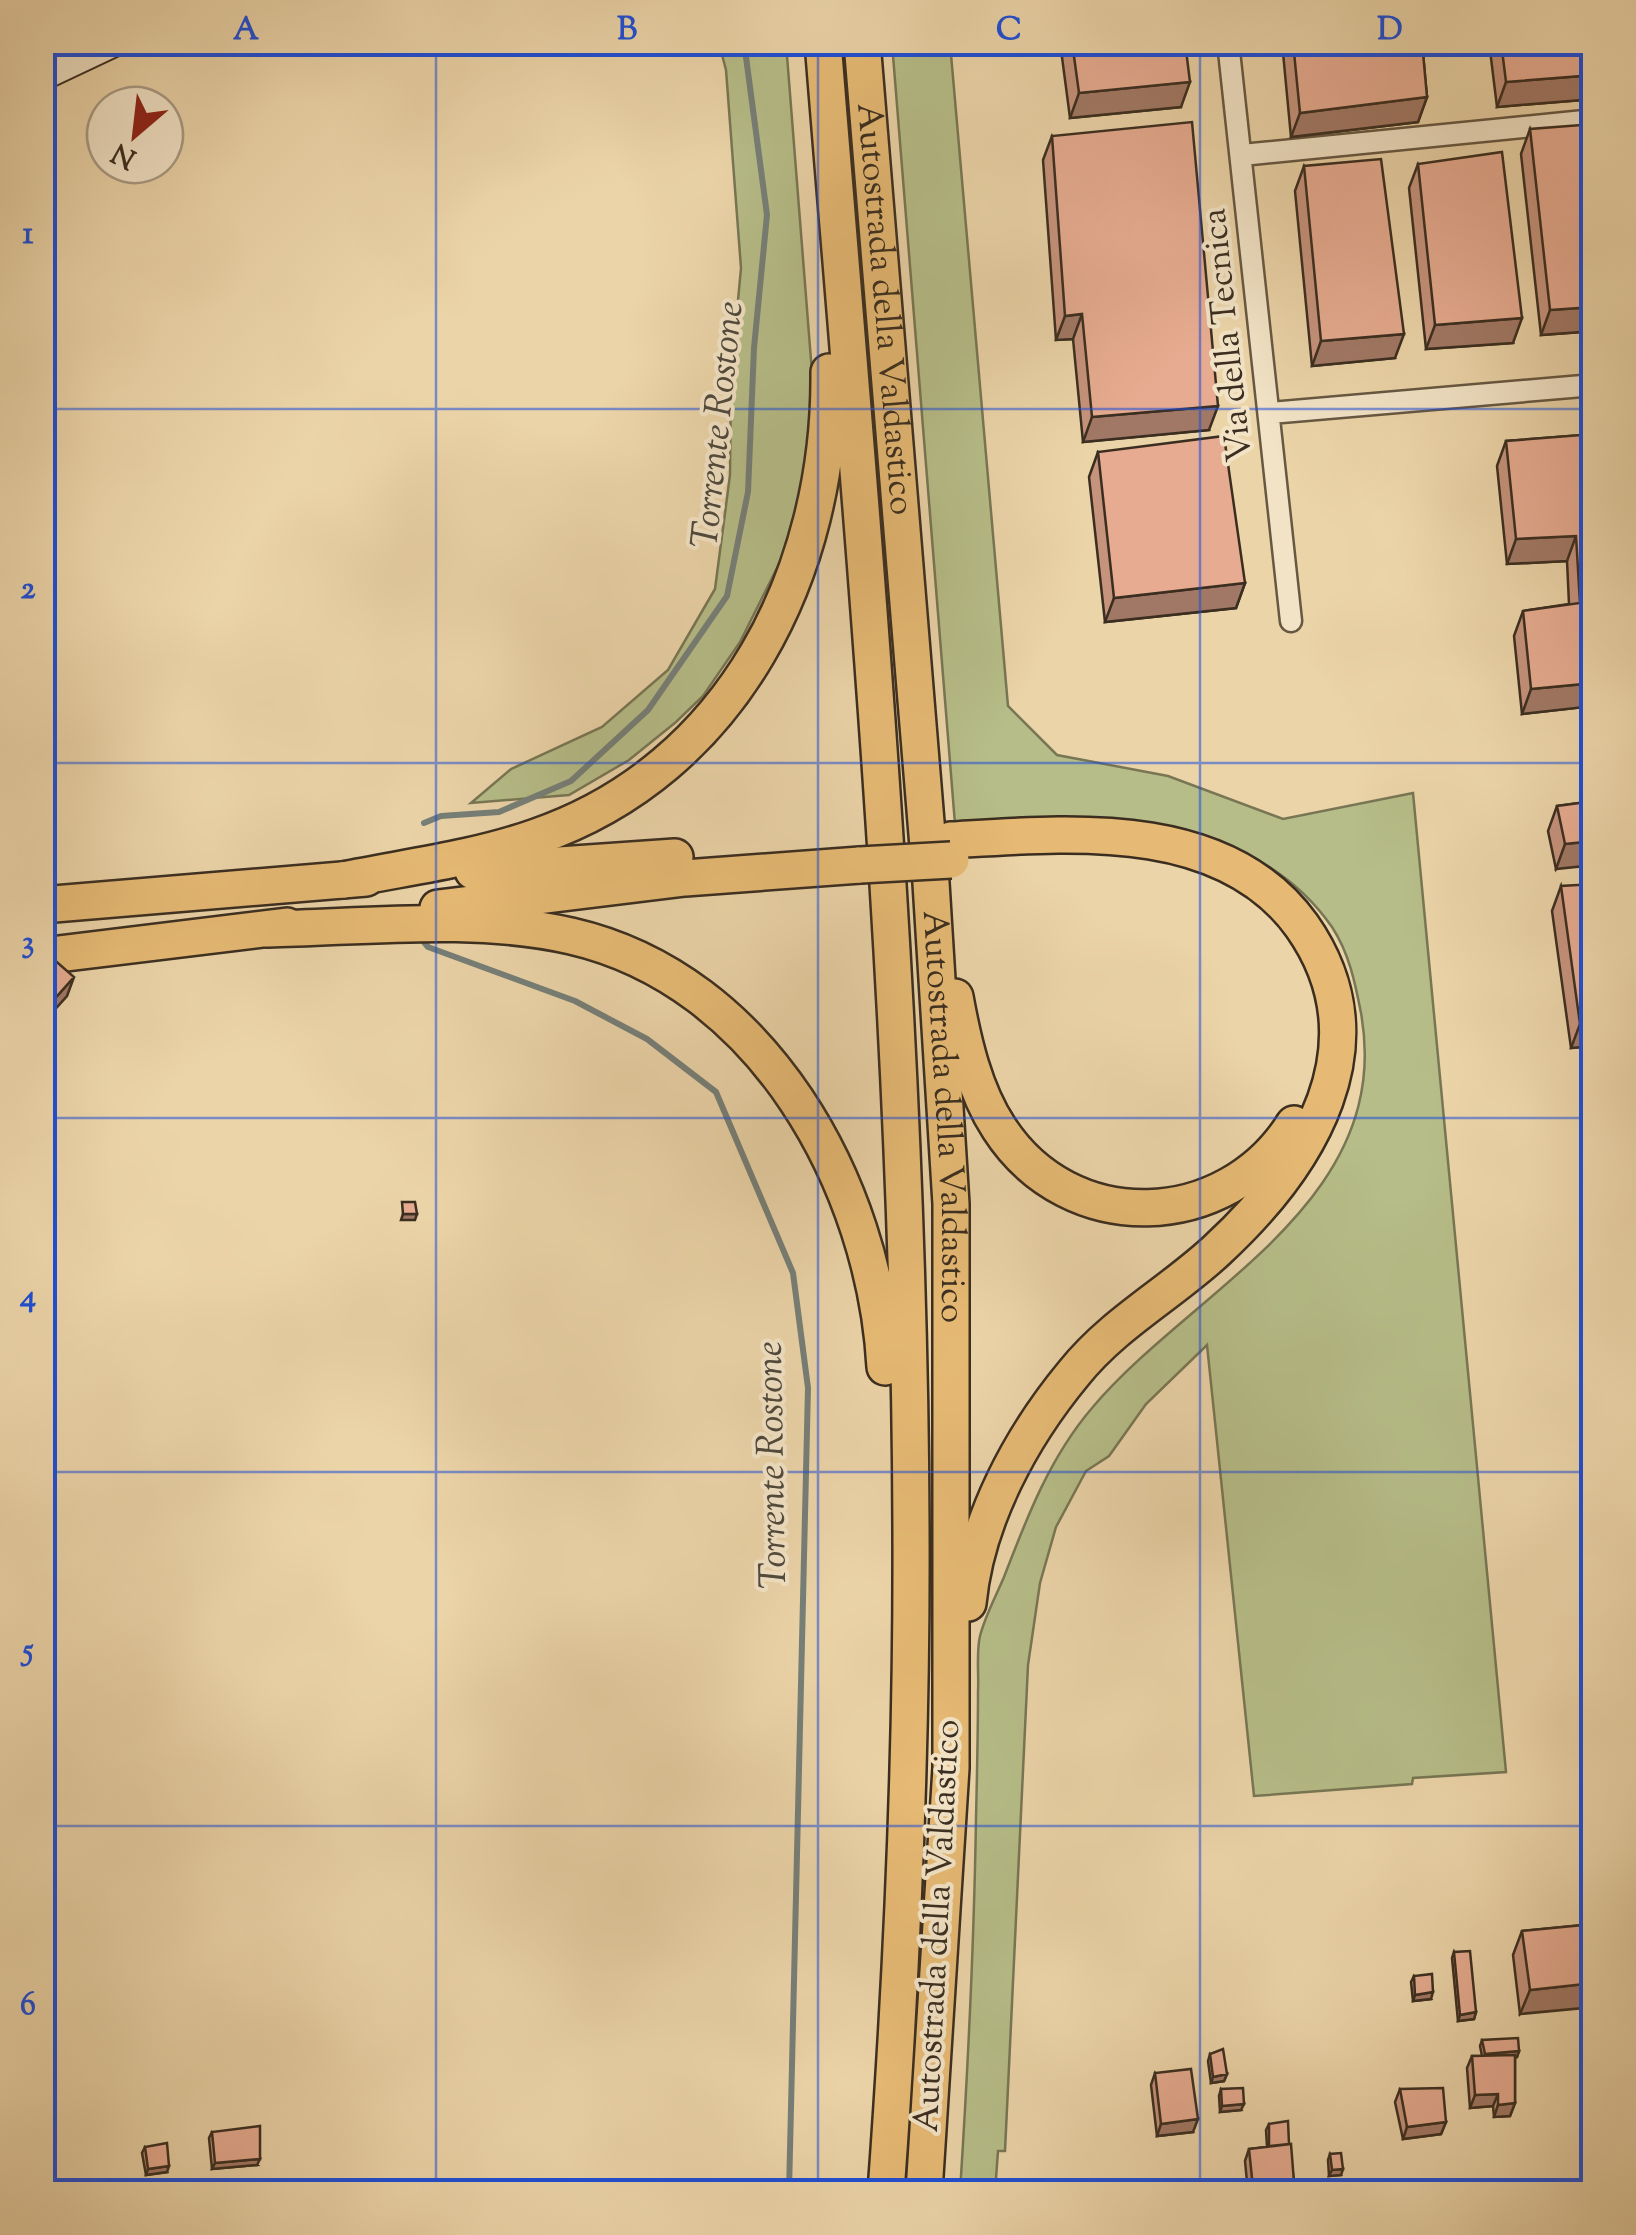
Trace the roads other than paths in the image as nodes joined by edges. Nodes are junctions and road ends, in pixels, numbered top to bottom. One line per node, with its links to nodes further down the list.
1 (114, 42): 6 (main road)
2 (804, 42): 14 (highway)
3 (823, 42): 19 (highway, Autostrada della Valdastico)
4 (862, 42): 13 (highway, Autostrada della Valdastico)
5 (1228, 42): 8 (street, Via della Tecnica)
6 (42, 76)
7 (1594, 120): 8 (street)
8 (1242, 156): 10 (street, Via della Tecnica)
9 (1594, 385): 10 (street)
10 (1270, 413): 11 (street, Via della Tecnica)
11 (1291, 621)
12 (861, 855): 13 (highway, bridge); 14 (highway); 16 (highway)
13 (944, 861): 13 (highway); 18 (highway, Autostrada della Valdastico); 18 (highway)
14 (342, 880): 15 (highway)
15 (42, 905)
16 (268, 929): 17 (highway); 19 (highway)
17 (42, 956)
18 (951, 1768): 21 (highway, Autostrada della Valdastico)
19 (908, 1784): 20 (highway, Autostrada della Valdastico)
20 (886, 2192)
21 (924, 2192)

